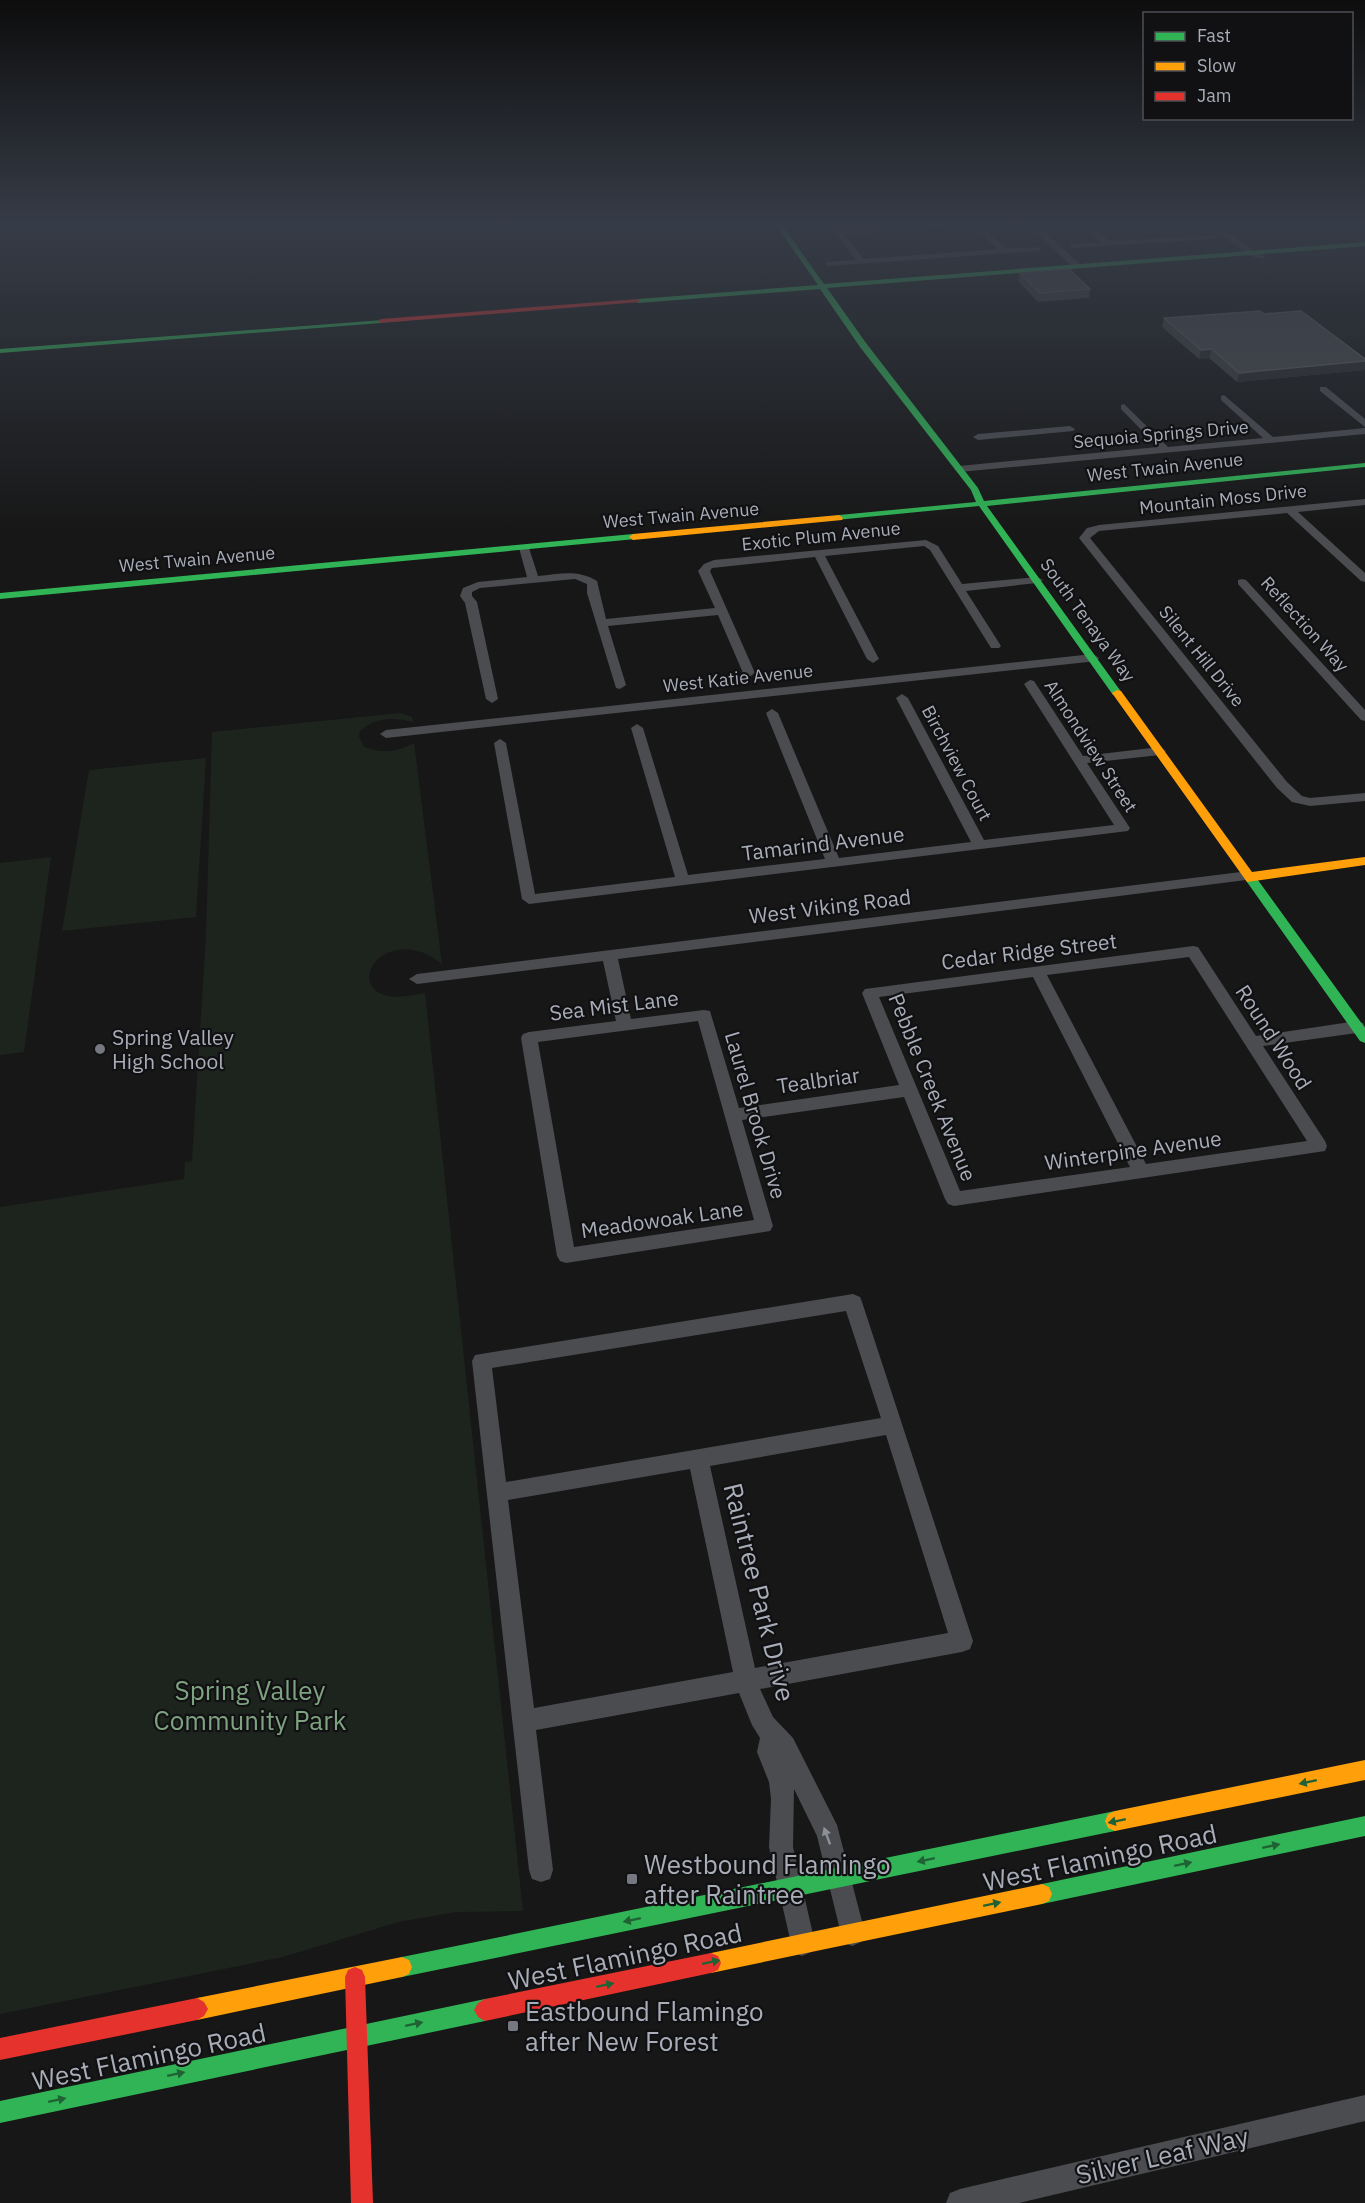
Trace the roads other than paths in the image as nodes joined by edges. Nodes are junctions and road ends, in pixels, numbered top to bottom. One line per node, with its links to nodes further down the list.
1 (302, 328): 3 (main road)
2 (851, 328): 18 (main road, South Tenaya Way)
3 (0, 351)
4 (1323, 389): 7 (street)
5 (1224, 398): 12 (street)
6 (1124, 407): 14 (street)
7 (1365, 424)
8 (1070, 429): 10 (street)
9 (1365, 431): 12 (street, Sequoia Springs Drive)
10 (1004, 435): 11 (street); 13 (street)
11 (978, 438)
12 (1271, 440): 14 (street, Sequoia Springs Drive)
13 (1011, 444)
14 (1166, 450): 16 (street, Sequoia Springs Drive)
15 (1018, 453): 16 (street)
16 (1026, 462): 18 (street, Sequoia Springs Drive)
17 (1365, 465): 20 (main road, West Twain Avenue)
18 (959, 469): 20 (main road, South Tenaya Way)
19 (1365, 502): 21 (street, Mountain Moss Drive)
20 (981, 504): 23 (main road, West Twain Avenue); 26 (main road, South Tenaya Way)
21 (1289, 509): 22 (street, Mountain Moss Drive); 25 (street)
22 (1087, 533): 48 (street, Silent Hill Drive)
23 (524, 548): 27 (street); 30 (main road, West Twain Avenue)
24 (818, 553): 29 (street, Exotic Plum Avenue); 31 (street, Exotic Plum Avenue); 35 (street)
25 (1365, 579)
26 (1037, 580): 29 (street); 34 (main road, South Tenaya Way)
27 (534, 581): 32 (street); 40 (street)
28 (1242, 582): 42 (street, Reflection Way)
29 (958, 588): 33 (street)
30 (0, 596)
31 (722, 611): 32 (street); 36 (street)
32 (602, 623): 38 (street)
33 (995, 646)
34 (1093, 658): 44 (street, West Katie Avenue); 46 (main road, South Tenaya Way)
35 (873, 659)
36 (749, 673)
37 (1030, 684): 47 (street, Almondview Street)
38 (620, 685)
39 (902, 698): 50 (street, Birchview Court)
40 (492, 699)
41 (772, 713): 52 (street)
42 (1365, 717)
43 (638, 728): 54 (street)
44 (386, 734)
45 (500, 743): 54 (street, Tamarind Avenue)
46 (1160, 751): 47 (street); 53 (main road, South Tenaya Way)
47 (1079, 760): 49 (street, Almondview Street)
48 (1365, 797)
49 (1123, 828): 50 (street, Tamarind Avenue)
50 (980, 845): 52 (street, Tamarind Avenue)
51 (1365, 861): 53 (main road)
52 (834, 862): 54 (street, Tamarind Avenue)
53 (1249, 876): 56 (street, West Viking Road); 62 (main road, South Tenaya Way)
54 (683, 880)
55 (1193, 951): 57 (street, Cedar Ridge Street); 63 (street, Round Wood)
56 (609, 954): 58 (street, West Viking Road); 61 (street)
57 (1036, 971): 59 (street, Cedar Ridge Street); 67 (street)
58 (417, 979)
59 (870, 993): 64 (street, Pebble Creek Avenue)
60 (704, 1015): 61 (street, Sea Mist Lane); 65 (street, Laurel Brook Drive)
61 (625, 1025): 70 (street, Sea Mist Lane)
62 (1361, 1033): 63 (street)
63 (1252, 1042): 66 (street, Round Wood)
64 (909, 1090): 65 (street, Tealbriar); 68 (street, Pebble Creek Avenue)
65 (732, 1115): 69 (street, Laurel Brook Drive)
66 (1319, 1146): 67 (street, Winterpine Avenue)
67 (1141, 1171): 68 (street, Winterpine Avenue)
68 (954, 1199)
69 (764, 1226): 70 (street, Meadowoak Lane)
70 (566, 1256)
71 (894, 1425): 72 (street); 73 (street); 74 (street)
72 (698, 1457): 73 (street); 74 (street, Raintree Park Drive)
73 (496, 1493): 75 (street)
74 (746, 1680): 75 (street); 76 (street, Raintree Park Drive)
75 (524, 1721): 79 (street)
76 (772, 1737): 80 (street, Raintree Park Drive, one-way to 76); 81 (street, Raintree Park Drive)
77 (1365, 1770): 80 (main road, West Flamingo Road, one-way to 80)
78 (1365, 1826): 82 (main road, West Flamingo Road, one-way to 78)
79 (541, 1870)
80 (839, 1877): 81 (main road, West Flamingo Road); 82 (street, Raintree Park Drive)
81 (789, 1888): 83 (street, Raintree Park Drive); 84 (main road, West Flamingo Road, one-way to 84)
82 (852, 1933): 83 (main road, West Flamingo Road)
83 (802, 1943): 85 (main road, West Flamingo Road, one-way to 83)
84 (355, 1977): 85 (main road); 86 (main road, West Flamingo Road)
85 (357, 2036): 88 (main road, West Flamingo Road, one-way to 85); 89 (main road)
86 (0, 2049)
87 (1365, 2108): 90 (street, Silver Leaf Way)
88 (0, 2112)
89 (362, 2203)
90 (960, 2203)

